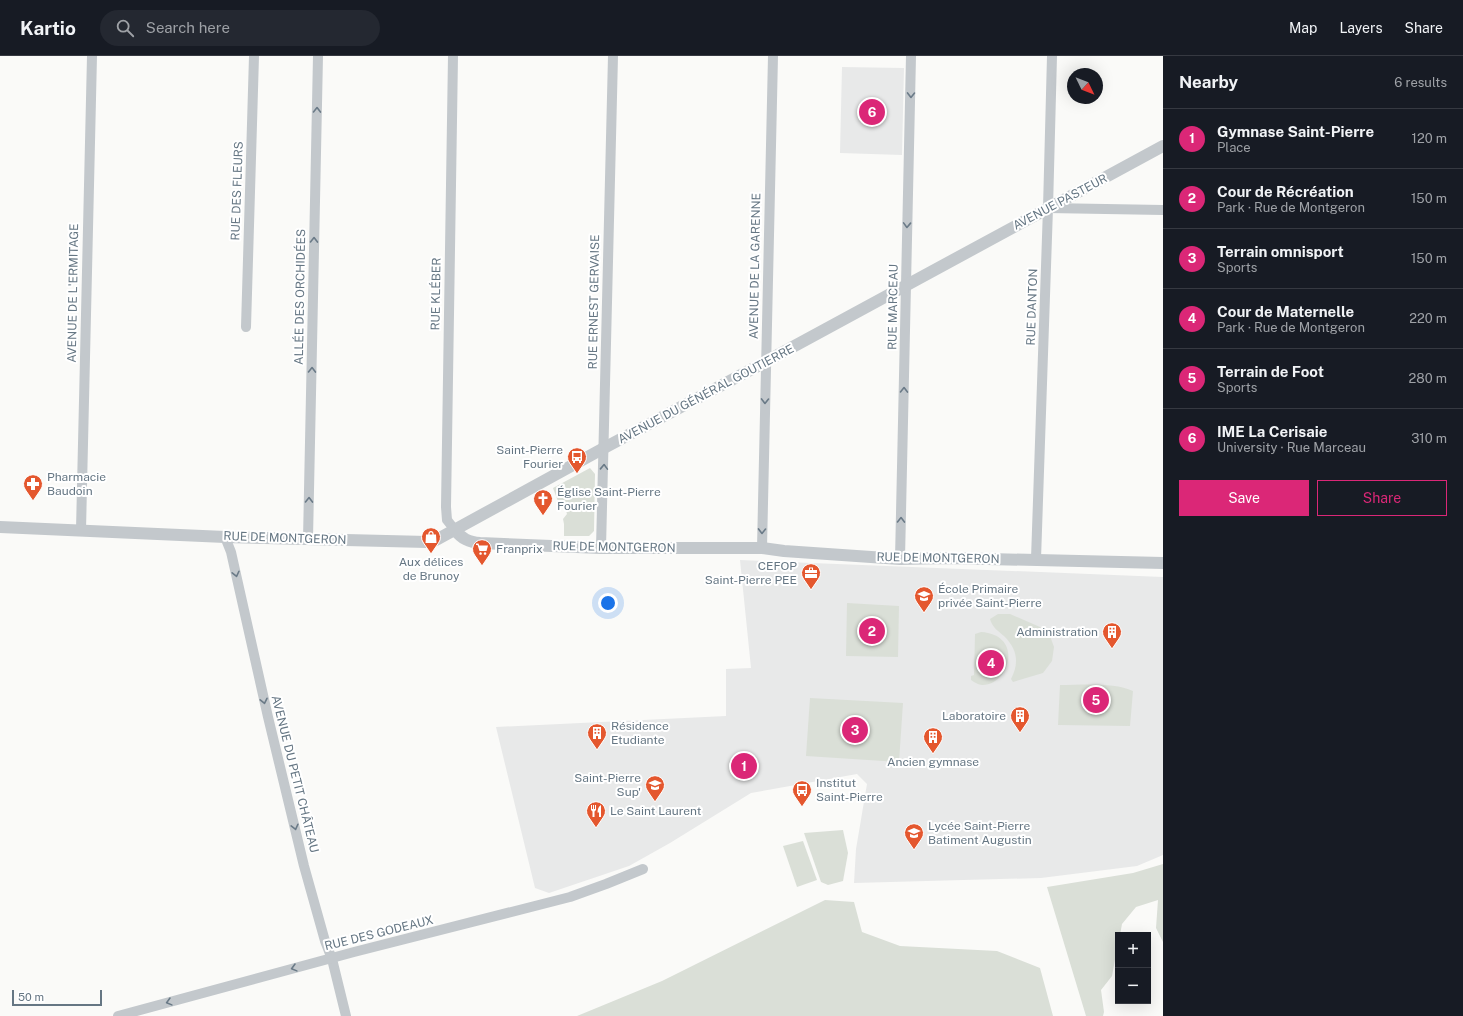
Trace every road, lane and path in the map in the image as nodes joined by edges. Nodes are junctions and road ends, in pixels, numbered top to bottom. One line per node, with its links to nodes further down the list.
1 (92, 56): 18 (street, AVENUE DE L'ERMITAGE)
2 (254, 56): 14 (street, RUE DES FLEURS)
3 (318, 56): 21 (street, ALLÉE DES ORCHIDÉES, one-way to 3)
4 (453, 56): 19 (street, RUE KLÉBER)
5 (613, 56): 16 (street, RUE ERNEST GERVAISE)
6 (773, 56): 15 (street, AVENUE DE LA GARENNE)
7 (911, 56): 13 (street, RUE MARCEAU, one-way to 13)
8 (1052, 56): 10 (street, RUE DANTON)
9 (1163, 146): 10 (street, AVENUE PASTEUR)
10 (1048, 208): 11 (street); 12 (street, AVENUE PASTEUR); 25 (street, RUE DANTON)
11 (1163, 210)
12 (956, 258): 13 (street, AVENUE DU GÉNÉRAL GOUTIERRE)
13 (906, 286): 15 (street, AVENUE DU GÉNÉRAL GOUTIERRE); 24 (street, RUE MARCEAU, one-way to 13)
14 (246, 327)
15 (765, 362): 16 (street, AVENUE DU GÉNÉRAL GOUTIERRE); 23 (street, AVENUE DE LA GARENNE, one-way to 23)
16 (604, 448): 19 (street, AVENUE DU GÉNÉRAL GOUTIERRE); 22 (street, RUE ERNEST GERVAISE, one-way to 16)
17 (0, 528): 18 (street, RUE DE MONTGERON)
18 (81, 530): 20 (street, RUE DE MONTGERON)
19 (455, 530): 21 (street, RUE DE MONTGERON); 22 (street, RUE DE MONTGERON)
20 (225, 537): 21 (street, RUE DE MONTGERON); 28 (street, AVENUE DU PETIT CHÂTEAU, one-way to 28)
21 (308, 539)
22 (601, 548): 23 (street, RUE DE MONTGERON)
23 (762, 548): 24 (street, RUE DE MONTGERON)
24 (900, 558): 25 (street, RUE DE MONTGERON)
25 (1036, 559): 26 (street, RUE DE MONTGERON)
26 (1163, 563)
27 (643, 868): 28 (street, RUE DES GODEAUX)
28 (332, 959): 29 (street, RUE DES GODEAUX, one-way to 29); 30 (street, AVENUE DU PETIT CHÂTEAU)
29 (118, 1016)
30 (346, 1016)

